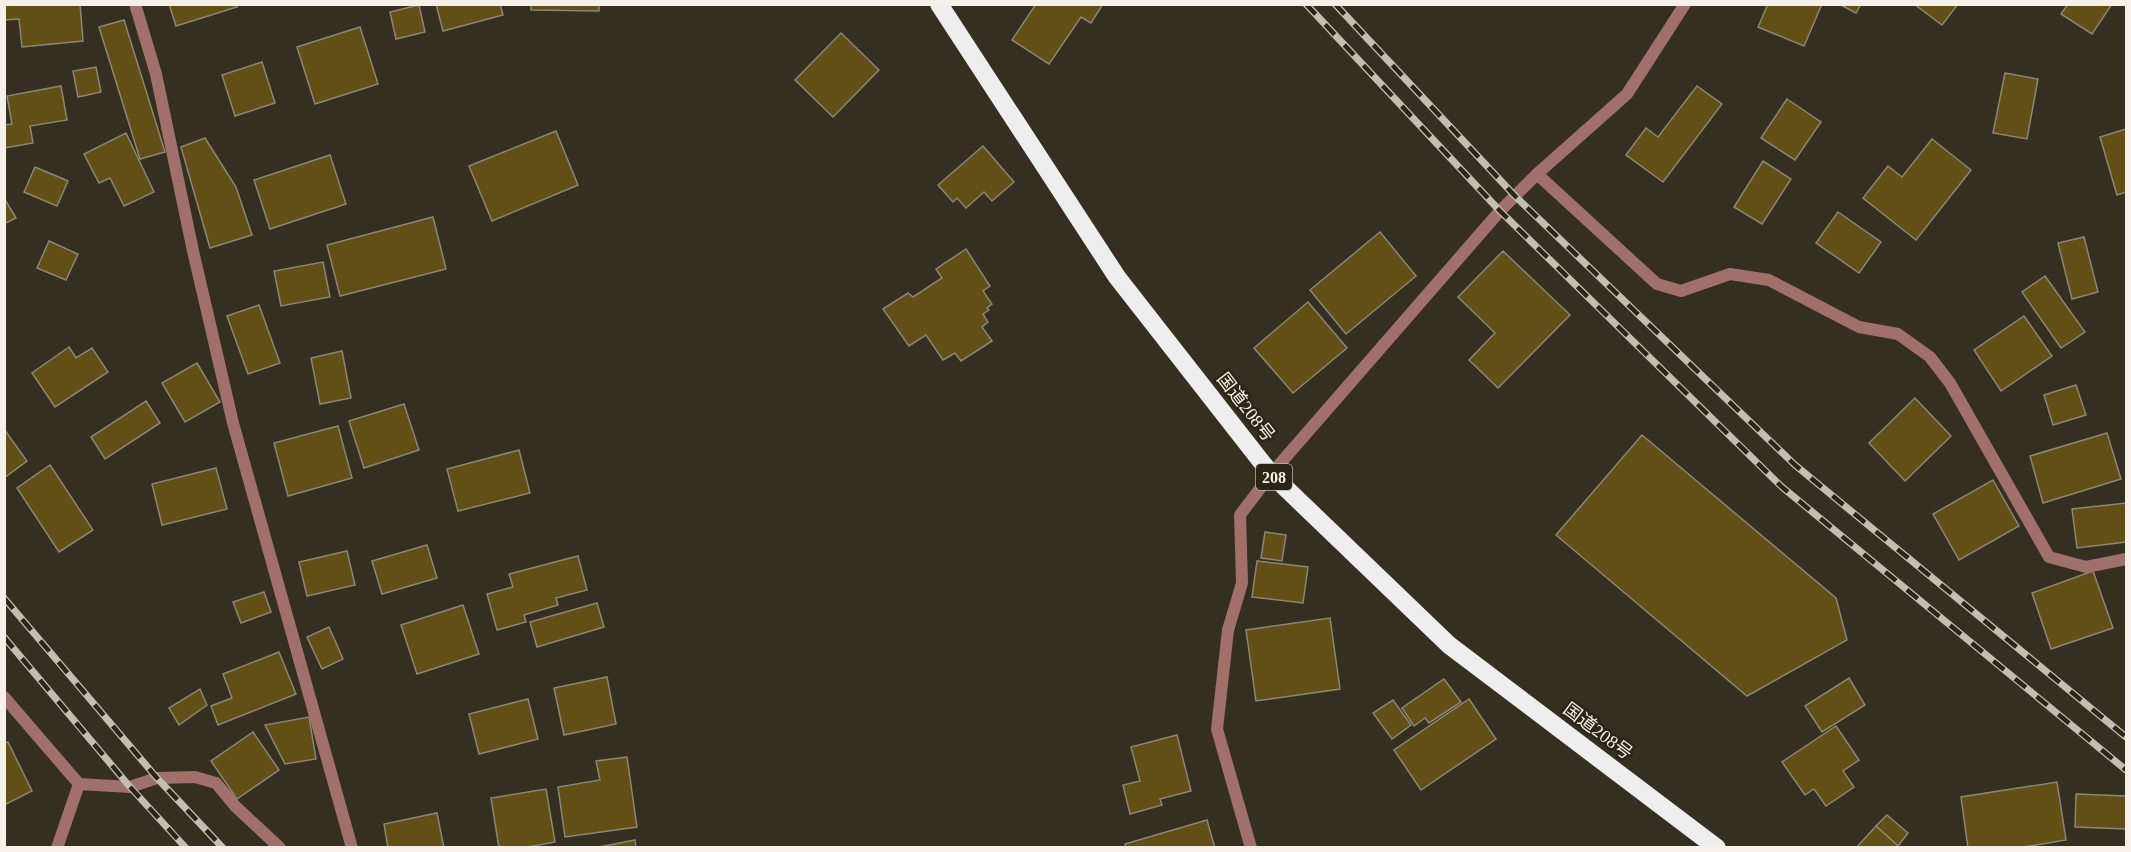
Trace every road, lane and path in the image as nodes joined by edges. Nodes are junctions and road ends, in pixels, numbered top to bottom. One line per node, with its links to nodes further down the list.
1 (135, 4): 11 (street)
2 (939, 4): 5 (highway, 国道208号 / 208)
3 (1685, 4): 4 (street)
4 (1537, 174): 5 (street); 6 (street)
5 (1271, 474): 12 (street); 13 (highway, 国道208号 / 208)
6 (2127, 559)
7 (4, 697): 8 (street)
8 (79, 784): 9 (street); 10 (street)
9 (57, 848)
10 (280, 848)
11 (352, 848)
12 (1251, 848)
13 (1718, 848)

